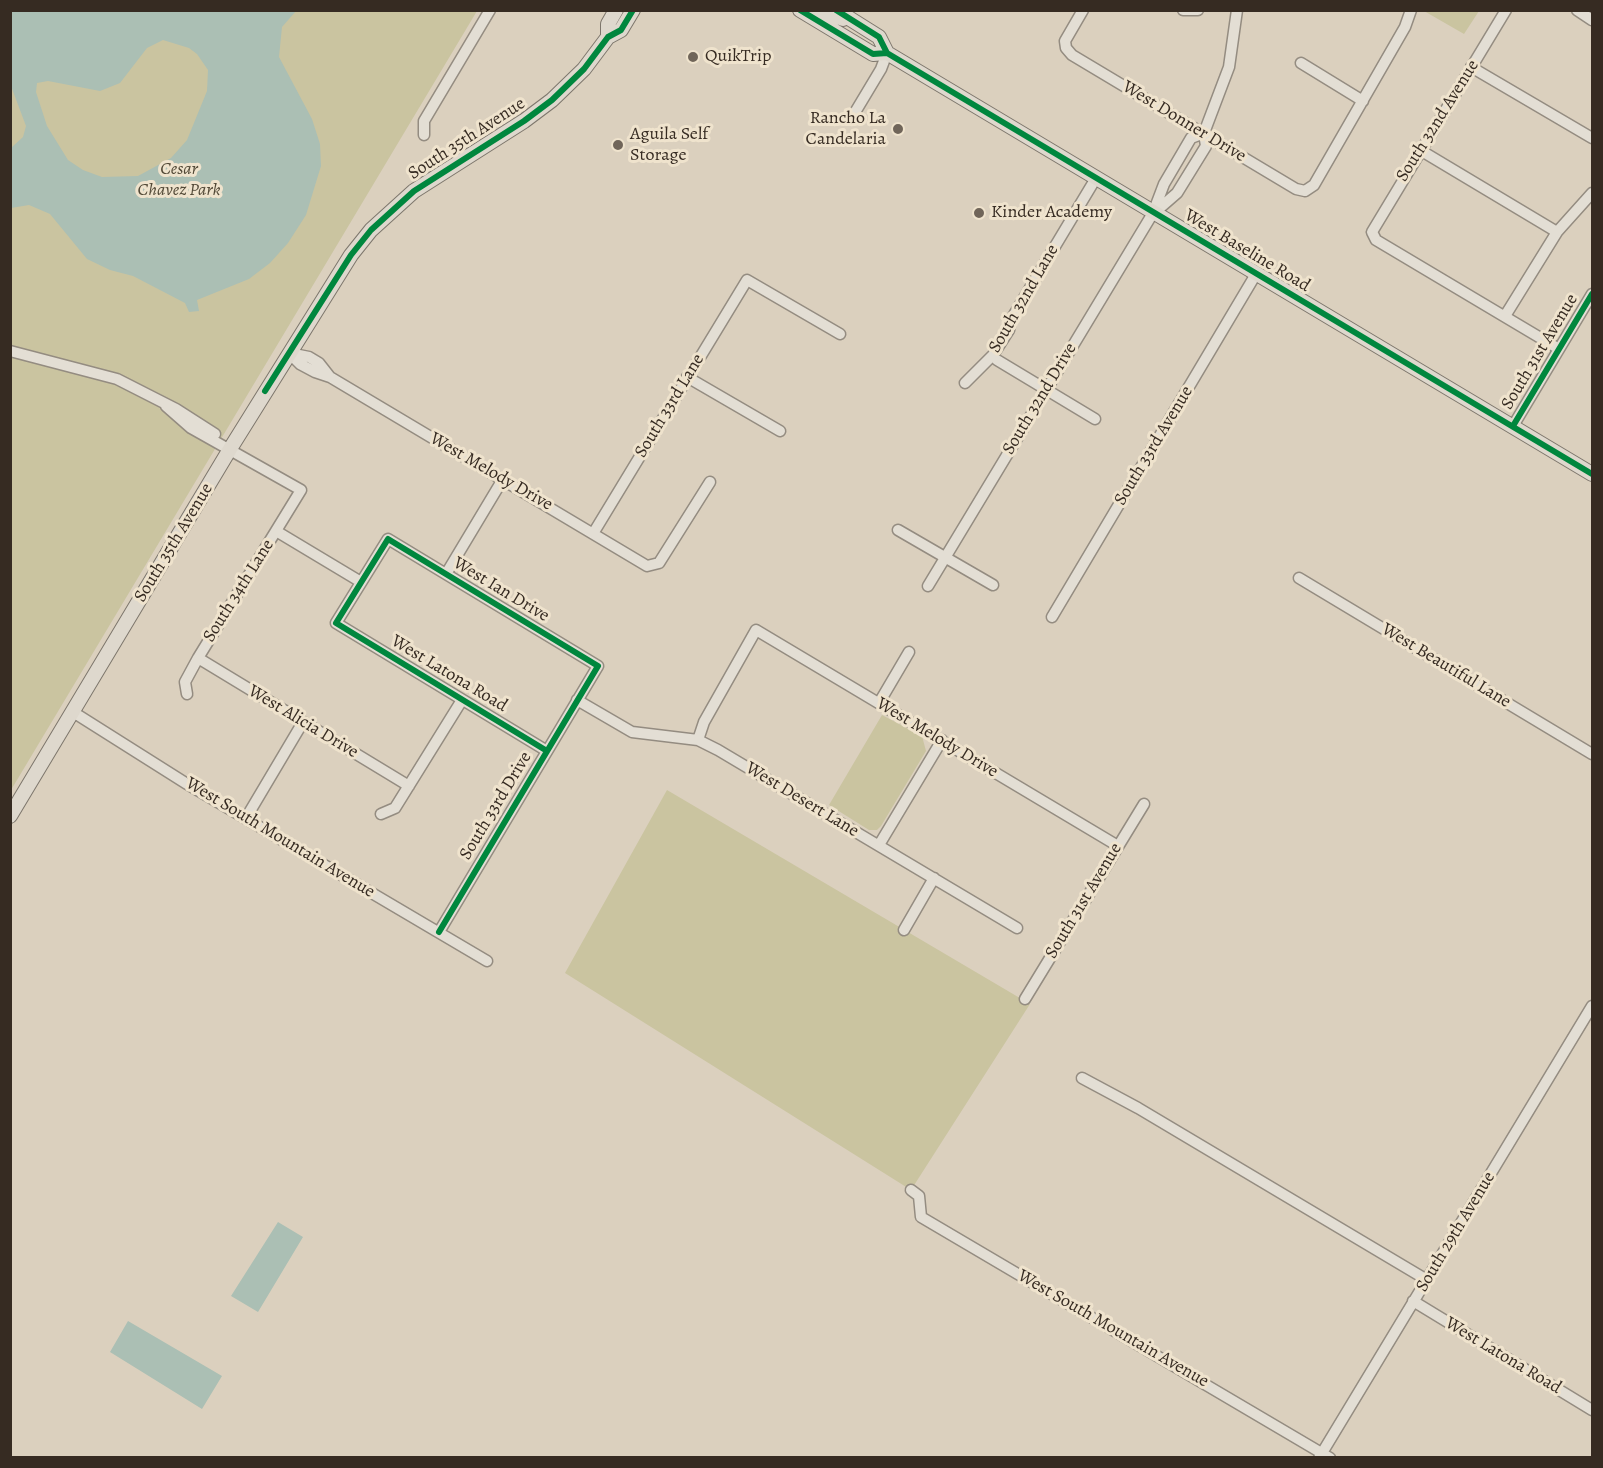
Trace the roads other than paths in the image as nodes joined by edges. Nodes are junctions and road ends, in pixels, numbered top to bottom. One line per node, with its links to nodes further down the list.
1 (490, 10): 23 (street)
2 (616, 10): 16 (main road, South 35th Avenue)
3 (633, 10): 16 (main road, South 35th Avenue)
4 (800, 10): 17 (main road, West Baseline Road)
5 (819, 10): 15 (main road)
6 (836, 10): 15 (main road, West Baseline Road)
7 (1083, 10): 22 (street, West Donner Drive)
8 (1184, 10): 9 (street)
9 (1198, 10)
10 (1237, 10): 22 (street)
11 (1411, 10): 20 (street)
12 (1506, 10): 19 (street, South 32nd Avenue)
13 (1577, 10): 14 (street)
14 (1593, 20)
15 (854, 22): 17 (main road, West Baseline Road)
16 (608, 37): 39 (main road, South 35th Avenue)
17 (887, 53): 21 (street); 28 (main road, West Baseline Road)
18 (1301, 63): 20 (street)
19 (1471, 67): 24 (street); 25 (street, South 32nd Avenue)
20 (1363, 101): 22 (street, West Donner Drive)
21 (854, 114)
22 (1204, 133): 26 (street); 27 (street)
23 (424, 135)
24 (1593, 138)
25 (1420, 150): 31 (street); 35 (street, South 32nd Avenue)
26 (1179, 159): 27 (street); 30 (street)
27 (1193, 167): 30 (street)
28 (1096, 178): 30 (main road, West Baseline Road); 42 (street, South 32nd Lane)
29 (1593, 193): 31 (street)
30 (1153, 213): 32 (main road, West Baseline Road); 43 (street, South 32nd Drive)
31 (1557, 232): 35 (street)
32 (1256, 274): 45 (main road, West Baseline Road); 60 (street, South 33rd Avenue)
33 (1593, 294): 34 (street, South 31st Avenue)
34 (1589, 306): 37 (street, South 31st Avenue)
35 (1505, 316): 37 (street)
36 (840, 334): 41 (street, South 33rd Lane)
37 (1559, 349): 45 (street, South 31st Avenue)
38 (10, 351): 47 (street)
39 (289, 353): 47 (main road, South 35th Avenue); 49 (street, West Melody Drive)
40 (997, 360): 43 (street)
41 (687, 376): 46 (street); 53 (street, South 33rd Lane)
42 (965, 384)
43 (1046, 390): 44 (street); 54 (street, South 32nd Drive)
44 (1095, 419)
45 (1513, 426): 48 (main road, West Baseline Road)
46 (780, 431)
47 (230, 449): 52 (street, South 34th Lane); 68 (main road, South 35th Avenue)
48 (1593, 474)
49 (503, 479): 53 (street, West Melody Drive); 55 (street)
50 (710, 482): 53 (street, West Melody Drive)
51 (898, 530): 54 (street)
52 (276, 531): 57 (street); 62 (street, South 34th Lane)
53 (594, 532)
54 (945, 557): 58 (street); 59 (street, South 32nd Drive)
55 (446, 574): 57 (street, West Ian Drive); 63 (street, West Ian Drive)
56 (1299, 578): 73 (street, West Beautiful Lane)
57 (361, 582): 65 (street, West Latona Road)
58 (993, 585)
59 (928, 586)
60 (1052, 617)
61 (909, 652): 67 (street)
62 (198, 658): 64 (street, South 34th Lane); 69 (street, West Alicia Drive)
63 (598, 666): 66 (street, South 33rd Drive)
64 (187, 694)
65 (462, 700): 72 (street, West Latona Road); 74 (street)
66 (577, 700): 70 (street, West Desert Lane); 72 (street, South 33rd Drive)
67 (879, 703): 70 (street, West Melody Drive); 71 (street, West Melody Drive)
68 (73, 712): 77 (main road, South 35th Avenue); 78 (street, West South Mountain Avenue)
69 (303, 722): 74 (street, West Alicia Drive); 78 (street)
70 (698, 740): 79 (street, West Desert Lane)
71 (942, 740): 79 (street); 80 (street, West Melody Drive)
72 (546, 751): 84 (street, South 33rd Drive)
73 (1593, 754)
74 (409, 786): 76 (street)
75 (1144, 804): 80 (street, South 31st Avenue)
76 (381, 814)
77 (10, 816)
78 (246, 818): 84 (street, West South Mountain Avenue)
79 (879, 845): 81 (street, West Desert Lane)
80 (1118, 846): 86 (street, South 31st Avenue)
81 (934, 878): 82 (street, West Desert Lane); 83 (street)
82 (1017, 928)
83 (904, 930)
84 (439, 932): 85 (street, West South Mountain Avenue)
85 (488, 961)
86 (1025, 999)
87 (1593, 1006): 90 (street, South 29th Avenue)
88 (1082, 1078): 90 (street)
89 (911, 1190): 93 (street, West South Mountain Avenue)
90 (1427, 1280): 91 (street, South 29th Avenue)
91 (1413, 1301): 92 (street, West Latona Road); 93 (street, South 29th Avenue)
92 (1593, 1410)
93 (1324, 1456)

